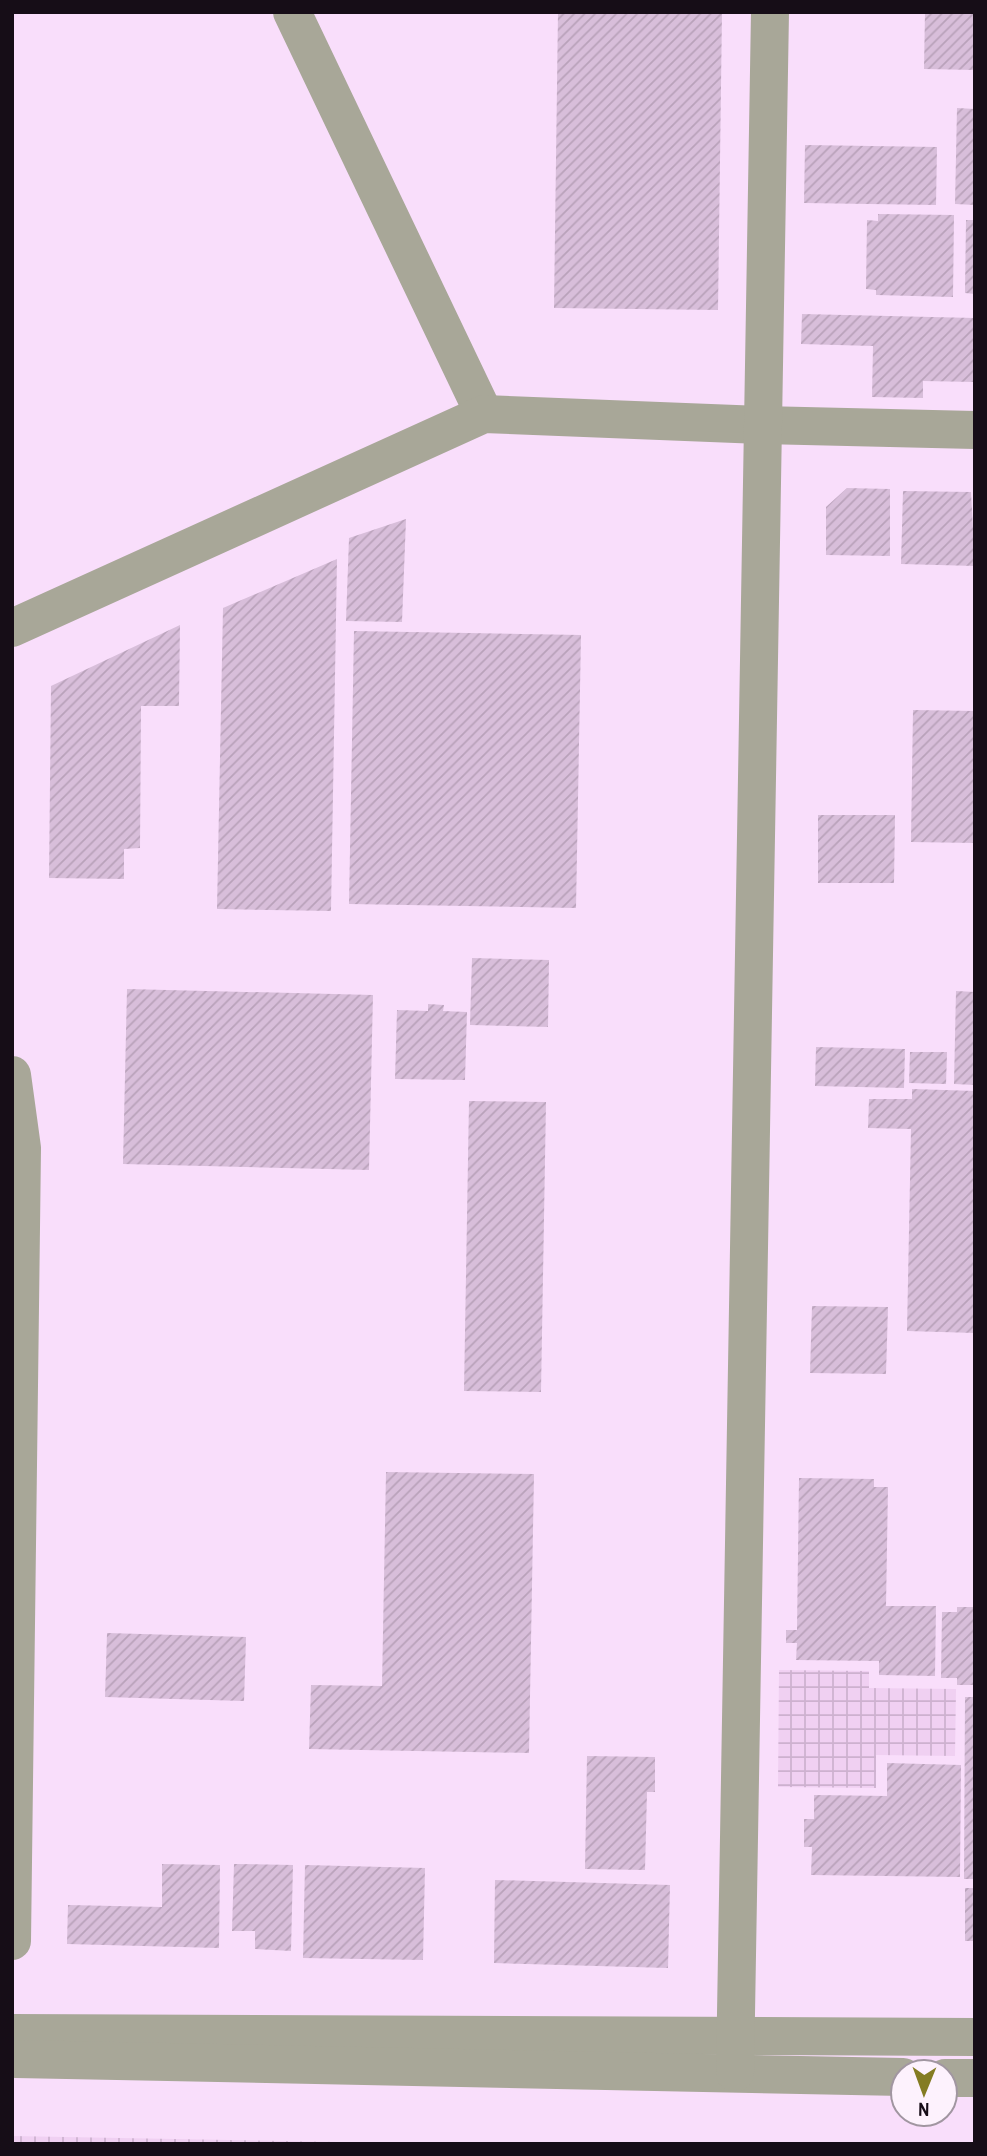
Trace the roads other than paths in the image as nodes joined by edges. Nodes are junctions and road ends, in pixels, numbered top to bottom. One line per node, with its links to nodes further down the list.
1 (292, 12): 3 (street)
2 (770, 12): 4 (street)
3 (484, 414): 4 (street); 6 (street)
4 (761, 425): 5 (street); 11 (street)
5 (975, 430)
6 (12, 628)
7 (12, 1075): 8 (street)
8 (12, 1941)
9 (12, 2033): 11 (street)
10 (975, 2036): 11 (street)
11 (736, 2055): 12 (street); 13 (street)
12 (12, 2059)
13 (889, 2075)

